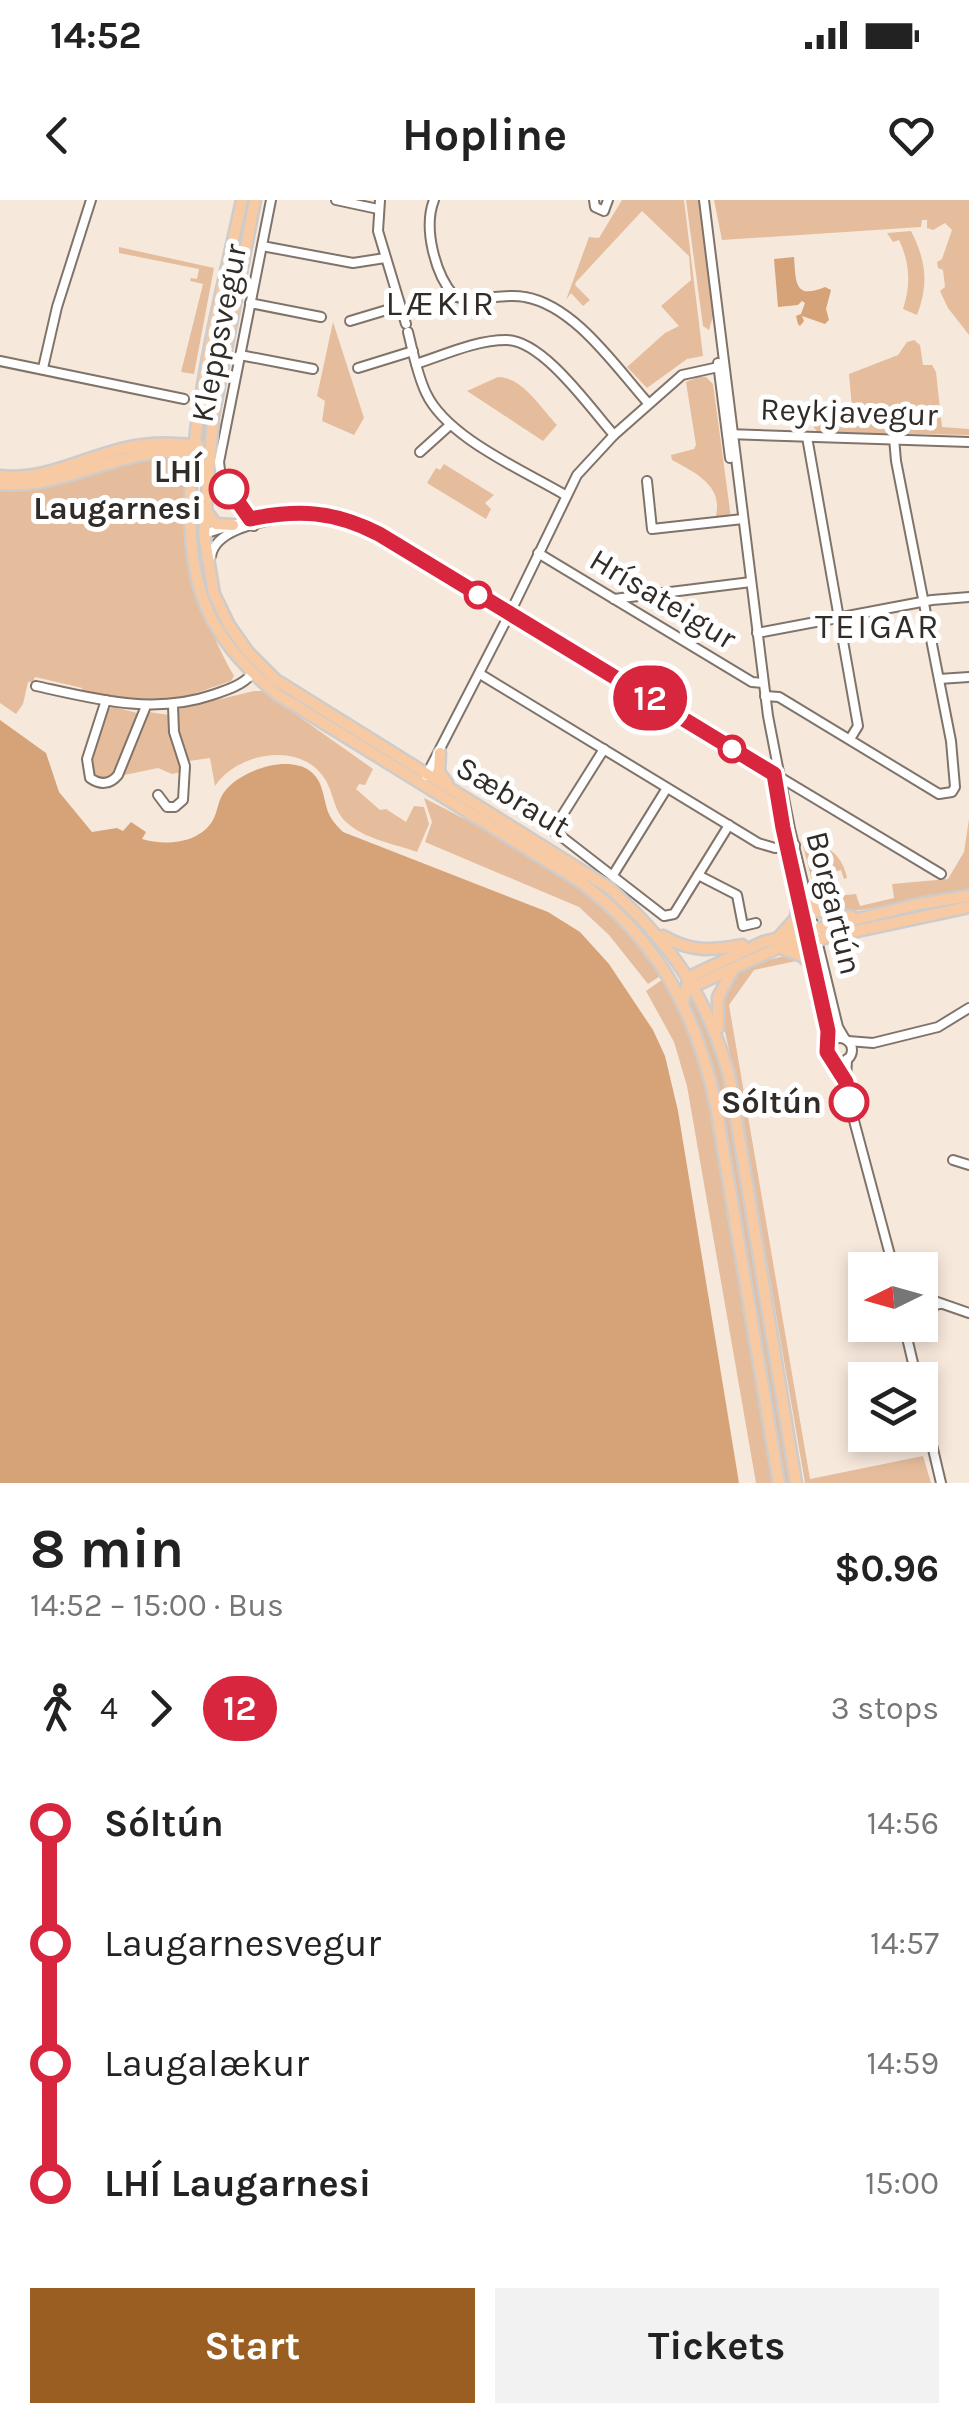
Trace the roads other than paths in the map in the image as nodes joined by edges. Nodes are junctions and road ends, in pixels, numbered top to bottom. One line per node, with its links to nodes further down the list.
1 (91, 200): 22 (street)
2 (242, 200): 27 (main road, Sæbraut)
3 (255, 200): 36 (main road, Sæbraut)
4 (271, 200): 11 (street, Kleppsvegur)
5 (336, 200): 10 (street)
6 (434, 200): 26 (street)
7 (594, 200): 8 (street)
8 (608, 200)
9 (704, 200): 21 (street)
10 (379, 205): 12 (street)
11 (262, 246): 12 (street); 13 (street, Kleppsvegur)
12 (385, 258): 14 (street)
13 (250, 303): 15 (street); 18 (street, Kleppsvegur)
14 (400, 306): 16 (street); 17 (street)
15 (321, 317)
16 (350, 321)
17 (413, 351): 20 (street); 23 (street)
18 (240, 355): 24 (street); 46 (street, Kleppsvegur)
19 (0, 361): 22 (street)
20 (416, 364): 28 (street); 30 (street)
21 (721, 366): 26 (street); 29 (street)
22 (43, 368): 25 (street)
23 (358, 368)
24 (313, 369)
25 (184, 399)
26 (648, 403): 30 (street)
27 (200, 408): 33 (main road); 35 (main road, Sæbraut)
28 (450, 425): 37 (street); 43 (street)
29 (729, 434): 31 (street, Reykjavegur); 45 (street)
30 (614, 435): 43 (street)
31 (808, 436): 32 (street, Reykjavegur); 57 (street)
32 (894, 438): 34 (street, Reykjavegur); 55 (street)
33 (173, 442): 35 (main road); 39 (main road)
34 (969, 442)
35 (196, 450): 36 (main road); 38 (main road); 40 (main road, Sæbraut)
36 (209, 451): 44 (main road, Sæbraut)
37 (420, 452)
38 (141, 454): 40 (main road); 42 (main road)
39 (0, 476)
40 (194, 478): 49 (main road, Sæbraut)
41 (647, 481): 45 (street)
42 (0, 484)
43 (565, 495): 50 (street)
44 (205, 509): 47 (main road); 48 (main road, Sæbraut)
45 (742, 518): 52 (street)
46 (252, 523): 47 (street); 51 (street); 56 (street)
47 (233, 525): 48 (street)
48 (204, 534): 49 (main road); 51 (main road, Sæbraut)
49 (192, 546): 59 (main road, Sæbraut)
50 (538, 553): 54 (street, Hrísateigur); 56 (street)
51 (210, 576): 75 (main road, Sæbraut)
52 (751, 582): 54 (street); 58 (street)
53 (969, 597): 55 (street)
54 (614, 599): 63 (street, Hrísateigur)
55 (924, 602): 57 (street); 62 (street)
56 (510, 613): 60 (street); 74 (street)
57 (839, 618): 58 (street); 70 (street)
58 (757, 633): 63 (street)
59 (252, 674): 68 (street); 77 (main road, Sæbraut)
60 (480, 674): 71 (street); 72 (street)
61 (969, 677): 62 (street)
62 (939, 679): 70 (street)
63 (764, 684): 65 (street)
64 (36, 686): 66 (street)
65 (765, 696): 69 (street); 70 (street)
66 (106, 700): 67 (street); 67 (street)
67 (146, 706): 68 (street)
68 (173, 706): 80 (street)
69 (768, 716): 73 (street); 76 (street)
70 (850, 739)
71 (604, 749): 78 (street); 84 (street)
72 (440, 752): 75 (main road); 77 (street); 79 (main road)
73 (771, 754): 74 (street); 76 (street)
74 (754, 762): 76 (street)
75 (414, 766): 77 (main road, Sæbraut)
76 (778, 776): 82 (street, Borgartún); 83 (street)
77 (422, 779): 79 (main road, Sæbraut); 98 (main road, Sæbraut)
78 (667, 788): 81 (street); 84 (street)
79 (455, 791): 92 (main road, Sæbraut)
80 (158, 795)
81 (729, 825): 82 (street); 85 (street)
82 (791, 846): 87 (street, Borgartún)
83 (942, 874)
84 (613, 875): 85 (street)
85 (698, 875): 91 (street)
86 (969, 896): 88 (main road)
87 (804, 898): 90 (main road); 93 (street, Borgartún); 95 (main road)
88 (919, 904): 90 (main road); 93 (main road)
89 (969, 907): 93 (main road)
90 (862, 918): 93 (main road)
91 (756, 923)
92 (654, 929): 94 (main road); 99 (main road, Sæbraut)
93 (814, 935): 95 (main road); 97 (street, Borgartún); 102 (street, Borgartún)
94 (762, 942): 95 (main road); 99 (main road)
95 (778, 943): 96 (main road); 97 (main road)
96 (736, 965): 99 (main road); 105 (main road)
97 (815, 968): 103 (street, Borgartún)
98 (669, 976): 99 (main road); 100 (main road, Sæbraut)
99 (690, 983): 100 (main road); 105 (main road, Sæbraut)
100 (683, 1002): 117 (main road, Sæbraut)
101 (969, 1008): 104 (street)
102 (847, 1040): 103 (street); 104 (street); 106 (street, Borgartún)
103 (830, 1042): 107 (street, Borgartún)
104 (873, 1043): 106 (street)
105 (721, 1044): 118 (main road, Sæbraut)
106 (849, 1056): 107 (street); 108 (street, Borgartún)
107 (835, 1061): 108 (street, Borgartún)
108 (846, 1082): 111 (street, Borgartún)
109 (953, 1160): 110 (street)
110 (969, 1164)
111 (888, 1252)
112 (938, 1303): 114 (street)
113 (938, 1304): 114 (street)
114 (942, 1304): 115 (street)
115 (969, 1313)
116 (934, 1452): 119 (street)
117 (780, 1483)
118 (796, 1483)
119 (942, 1483)

